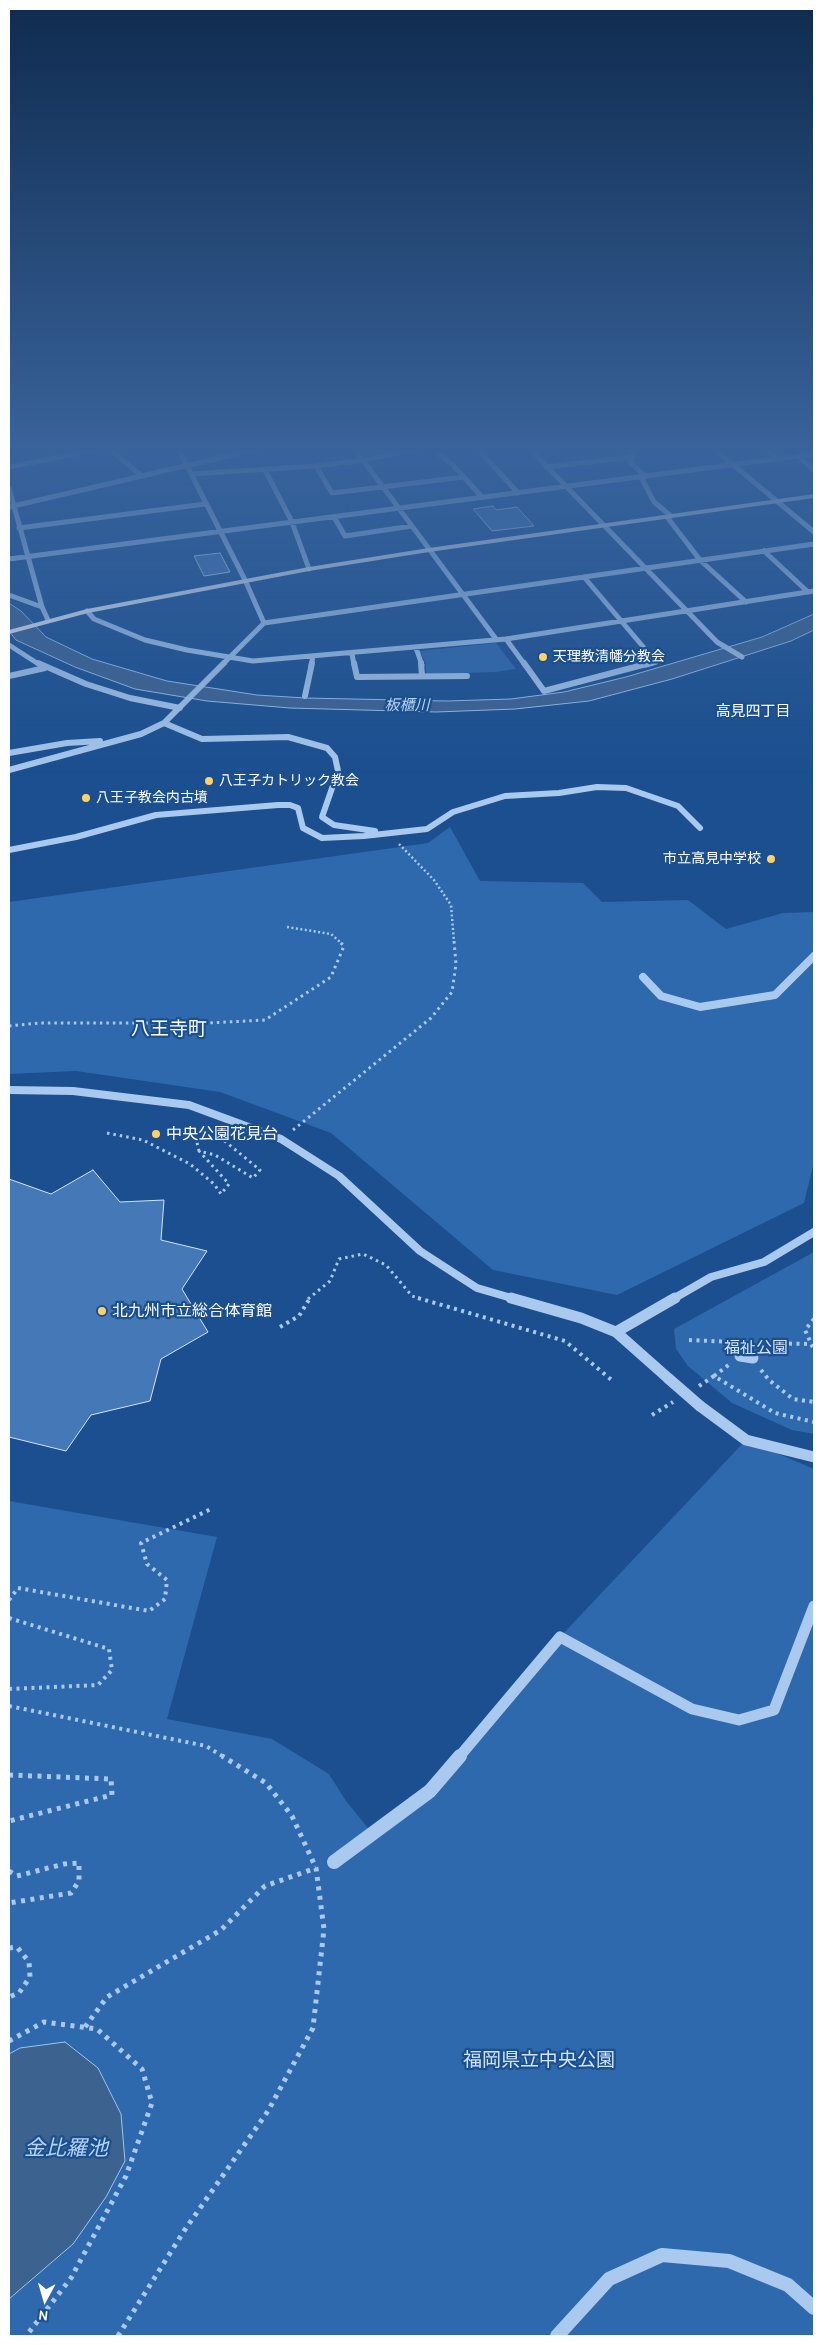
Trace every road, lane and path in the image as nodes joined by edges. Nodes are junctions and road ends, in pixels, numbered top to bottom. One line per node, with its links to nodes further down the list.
1 (27, 557): 19 (street)
2 (233, 557): 14 (street)
3 (305, 557): 12 (street)
4 (382, 557): 12 (main road)
5 (435, 557): 17 (street)
6 (635, 557): 11 (street)
7 (698, 557): 10 (street)
8 (718, 557): 10 (street)
9 (771, 557): 15 (street)
10 (700, 560): 11 (street); 18 (street)
11 (646, 568): 13 (street); 20 (street)
12 (309, 569): 14 (main road)
13 (584, 577): 17 (street); 23 (street)
14 (245, 580): 21 (main road); 24 (street)
15 (811, 592): 18 (street)
16 (9, 595): 19 (street)
17 (463, 595): 24 (street); 27 (street)
18 (746, 602): 20 (street)
19 (42, 607): 22 (street)
20 (688, 610): 23 (street); 34 (street)
21 (87, 611): 22 (main road); 32 (street)
22 (48, 620): 25 (main road); 26 (main road)
23 (622, 621): 28 (street); 28 (street)
24 (264, 624): 32 (street)
25 (9, 625)
26 (9, 632)
27 (496, 639): 28 (street); 30 (street)
28 (506, 639)
29 (9, 645): 35 (street)
30 (416, 648): 31 (street); 37 (street)
31 (352, 654): 33 (street); 37 (street)
32 (232, 657): 33 (street); 39 (street)
33 (313, 657): 40 (street)
34 (742, 657)
35 (45, 668): 36 (street); 41 (street)
36 (9, 676)
37 (422, 676): 38 (street)
38 (467, 676)
39 (205, 684): 41 (street)
40 (305, 696)
41 (182, 707): 42 (street)
42 (164, 723): 43 (street); 47 (street)
43 (120, 739): 44 (street); 45 (street)
44 (9, 753)
45 (9, 770)
46 (700, 828): 47 (street)
47 (388, 832): 48 (street); 57 (path)
48 (9, 850)
49 (287, 927): 52 (path)
50 (814, 956): 51 (street)
51 (642, 977)
52 (9, 1026)
53 (9, 1090): 57 (street)
54 (194, 1130): 58 (path)
55 (107, 1133): 58 (path)
56 (221, 1138): 58 (path)
57 (280, 1139): 62 (street)
58 (199, 1150)
59 (814, 1232): 62 (street)
60 (814, 1319): 63 (path)
61 (280, 1327): 67 (path)
62 (616, 1332): 66 (street)
63 (814, 1350)
64 (740, 1356): 65 (street)
65 (753, 1358): 70 (path)
66 (669, 1379): 73 (street, bridge)
67 (614, 1382)
68 (691, 1391): 72 (path)
69 (675, 1401): 71 (path)
70 (814, 1402)
71 (652, 1415)
72 (814, 1422)
73 (814, 1457)
74 (212, 1508): 75 (path)
75 (9, 1600)
76 (814, 1606): 82 (street)
77 (9, 1618): 78 (path)
78 (9, 1690)
79 (9, 1706): 83 (path)
80 (9, 1775): 81 (path)
81 (9, 1821)
82 (334, 1862): 83 (path)
83 (316, 1868): 88 (path); 92 (path)
84 (9, 1871): 85 (path)
85 (9, 1903)
86 (9, 1948): 87 (path)
87 (9, 1997)
88 (84, 2027): 89 (path); 91 (path)
89 (9, 2041)
90 (814, 2308): 93 (street)
91 (26, 2336)
92 (118, 2336)
93 (557, 2336)

